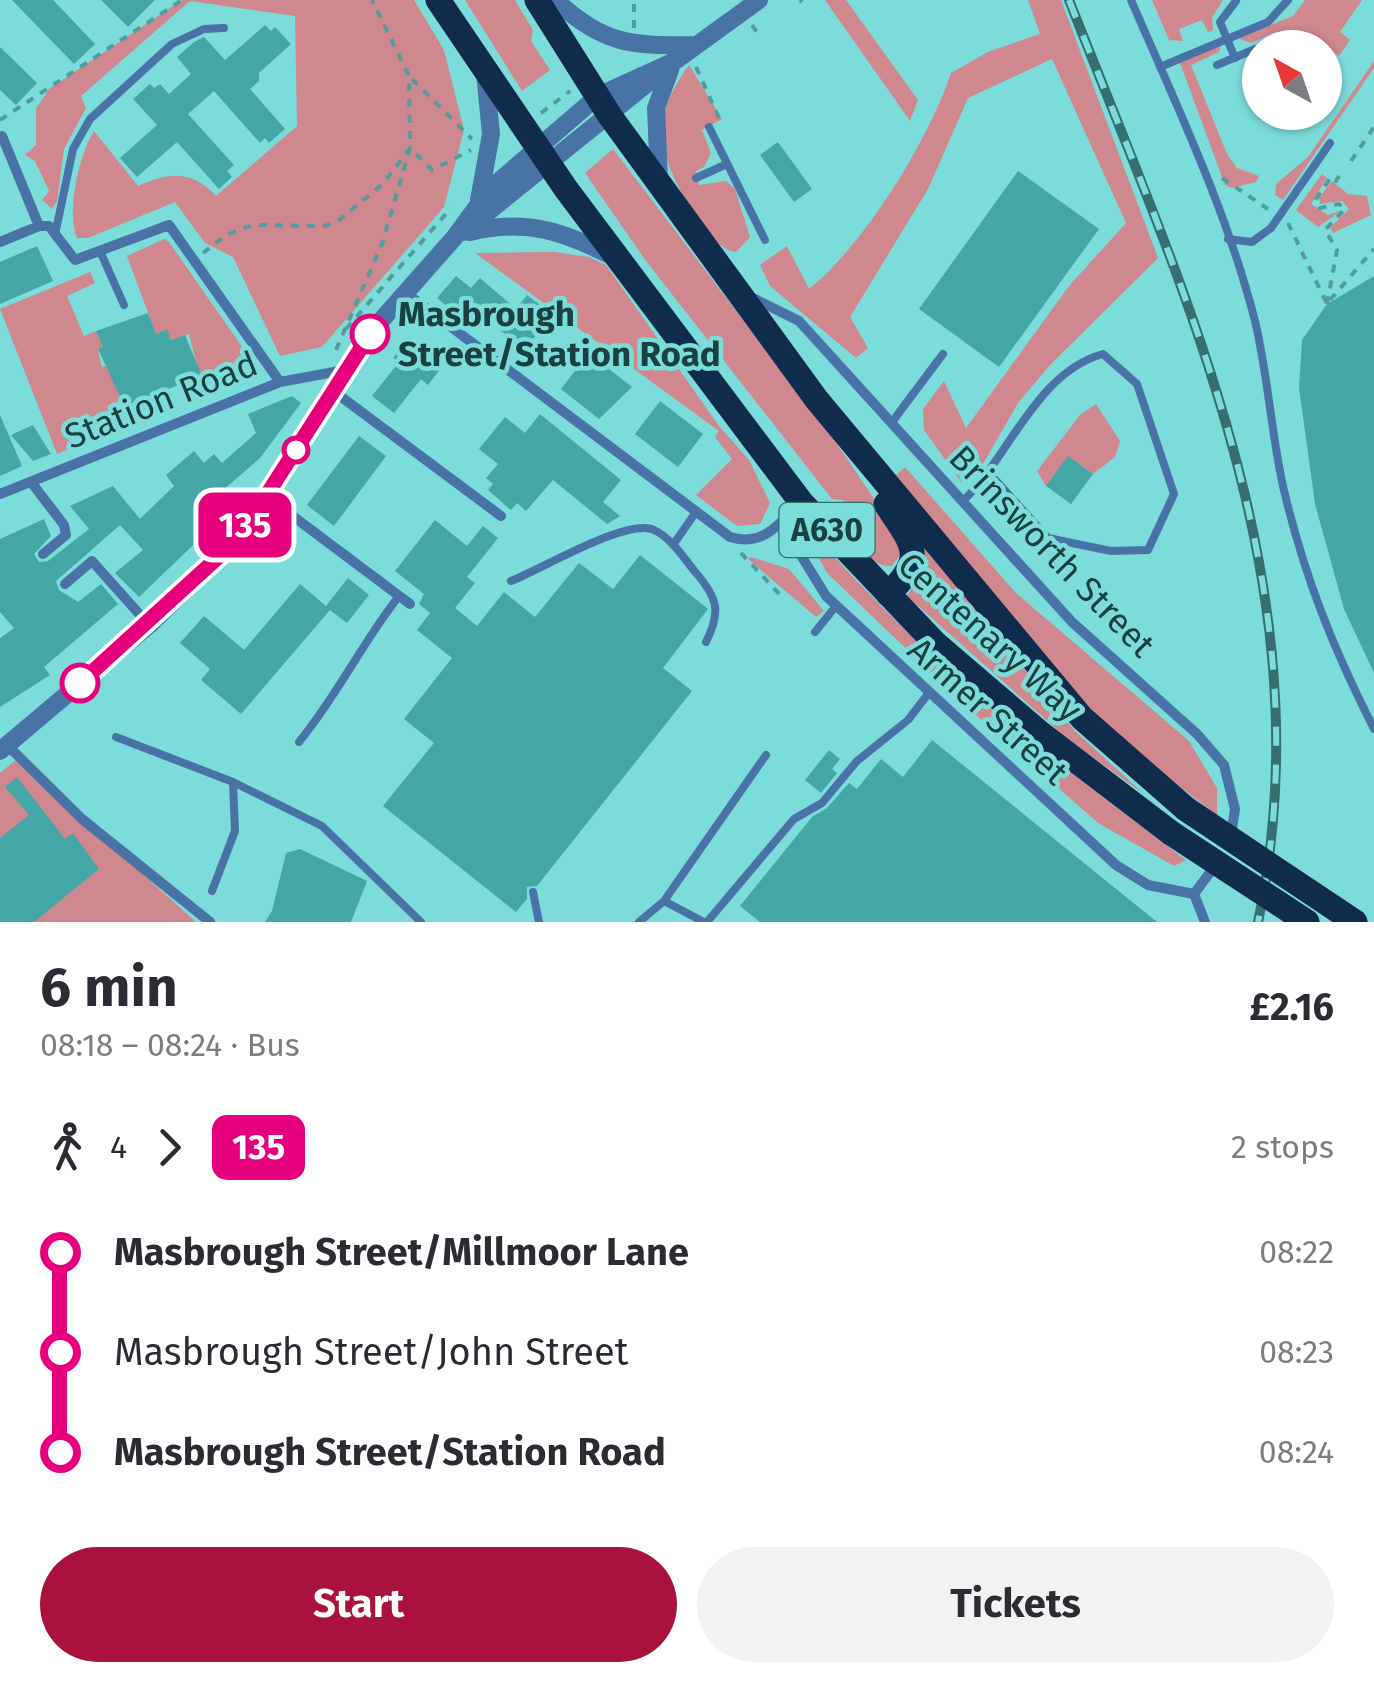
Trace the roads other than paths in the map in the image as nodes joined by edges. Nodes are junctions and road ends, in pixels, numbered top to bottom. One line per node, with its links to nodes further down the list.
1 (438, 0): 15 (main road, Centenary Way / A630)
2 (537, 0): 16 (main road, Centenary Way / A630)
3 (555, 0): 11 (street)
4 (759, 0): 11 (street)
5 (1131, 0): 14 (lane)
6 (1288, 0): 9 (lane)
7 (1236, 1): 9 (lane)
8 (224, 28): 26 (lane)
9 (1226, 38): 12 (lane); 14 (lane)
10 (1242, 55): 12 (lane)
11 (688, 56): 16 (street); 23 (street)
12 (1235, 58): 13 (lane)
13 (1217, 66)
14 (1160, 67): 28 (lane)
15 (484, 68): 20 (main road, Centenary Way / A630); 24 (street)
16 (598, 97): 20 (street); 23 (main road, Centenary Way / A630)
17 (709, 126): 21 (lane)
18 (2, 136): 25 (street)
19 (1330, 143): 28 (lane)
20 (537, 145): 24 (street); 27 (street); 32 (main road, Centenary Way / A630)
21 (728, 164): 22 (lane); 29 (lane)
22 (696, 178)
23 (659, 185): 33 (main road, Centenary Way / A630)
24 (479, 201): 27 (street)
25 (39, 226): 26 (street); 30 (street)
26 (56, 230): 31 (street)
27 (458, 236): 32 (street); 34 (street)
28 (1228, 239): 63 (lane)
29 (765, 240)
30 (0, 242)
31 (100, 251): 35 (lane); 38 (street)
32 (621, 261): 47 (main road, Centenary Way / A630)
33 (732, 288): 40 (main road, Centenary Way / A630); 41 (street, Brinsworth Street)
34 (406, 293): 37 (street); 48 (street)
35 (124, 305)
36 (943, 354): 41 (lane)
37 (345, 370): 38 (street, Station Road); 39 (street)
38 (280, 382): 43 (street, Station Road)
39 (332, 390): 45 (street); 49 (street)
40 (817, 400): 55 (main road, A630); 80 (main road, Centenary Way / A630, bridge)
41 (892, 422): 46 (street, Brinsworth Street)
42 (990, 474): 42 (lane); 46 (lane)
43 (31, 482): 44 (street, Station Road); 52 (street)
44 (0, 494)
45 (266, 496): 56 (street); 59 (street)
46 (963, 501): 71 (street, Brinsworth Street)
47 (800, 502): 50 (street); 55 (main road, Centenary Way / A630)
48 (696, 512): 50 (street); 51 (lane)
49 (501, 516)
50 (781, 523): 58 (street, Armer Street)
51 (673, 544): 53 (lane); 61 (lane)
52 (43, 554)
53 (511, 581)
54 (65, 584): 59 (street)
55 (888, 594): 79 (main road, Centenary Way / A630, bridge)
56 (399, 596): 57 (street); 65 (lane)
57 (410, 604)
58 (836, 606): 60 (lane); 62 (street, Armer Street)
59 (149, 625): 66 (street)
60 (815, 632)
61 (706, 642)
62 (928, 694): 71 (street, Armer Street); 77 (lane)
63 (1374, 729)
64 (116, 737): 68 (lane)
65 (299, 742)
66 (3, 748): 73 (street)
67 (766, 755): 72 (lane)
68 (233, 782): 69 (lane); 74 (lane)
69 (212, 891)
70 (533, 892): 75 (lane)
71 (1194, 894): 78 (street)
72 (664, 901): 76 (lane); 77 (lane)
73 (210, 922)
74 (422, 922)
75 (539, 922)
76 (640, 922)
77 (706, 922)
78 (1205, 922)
79 (1308, 922)
80 (1355, 922)

